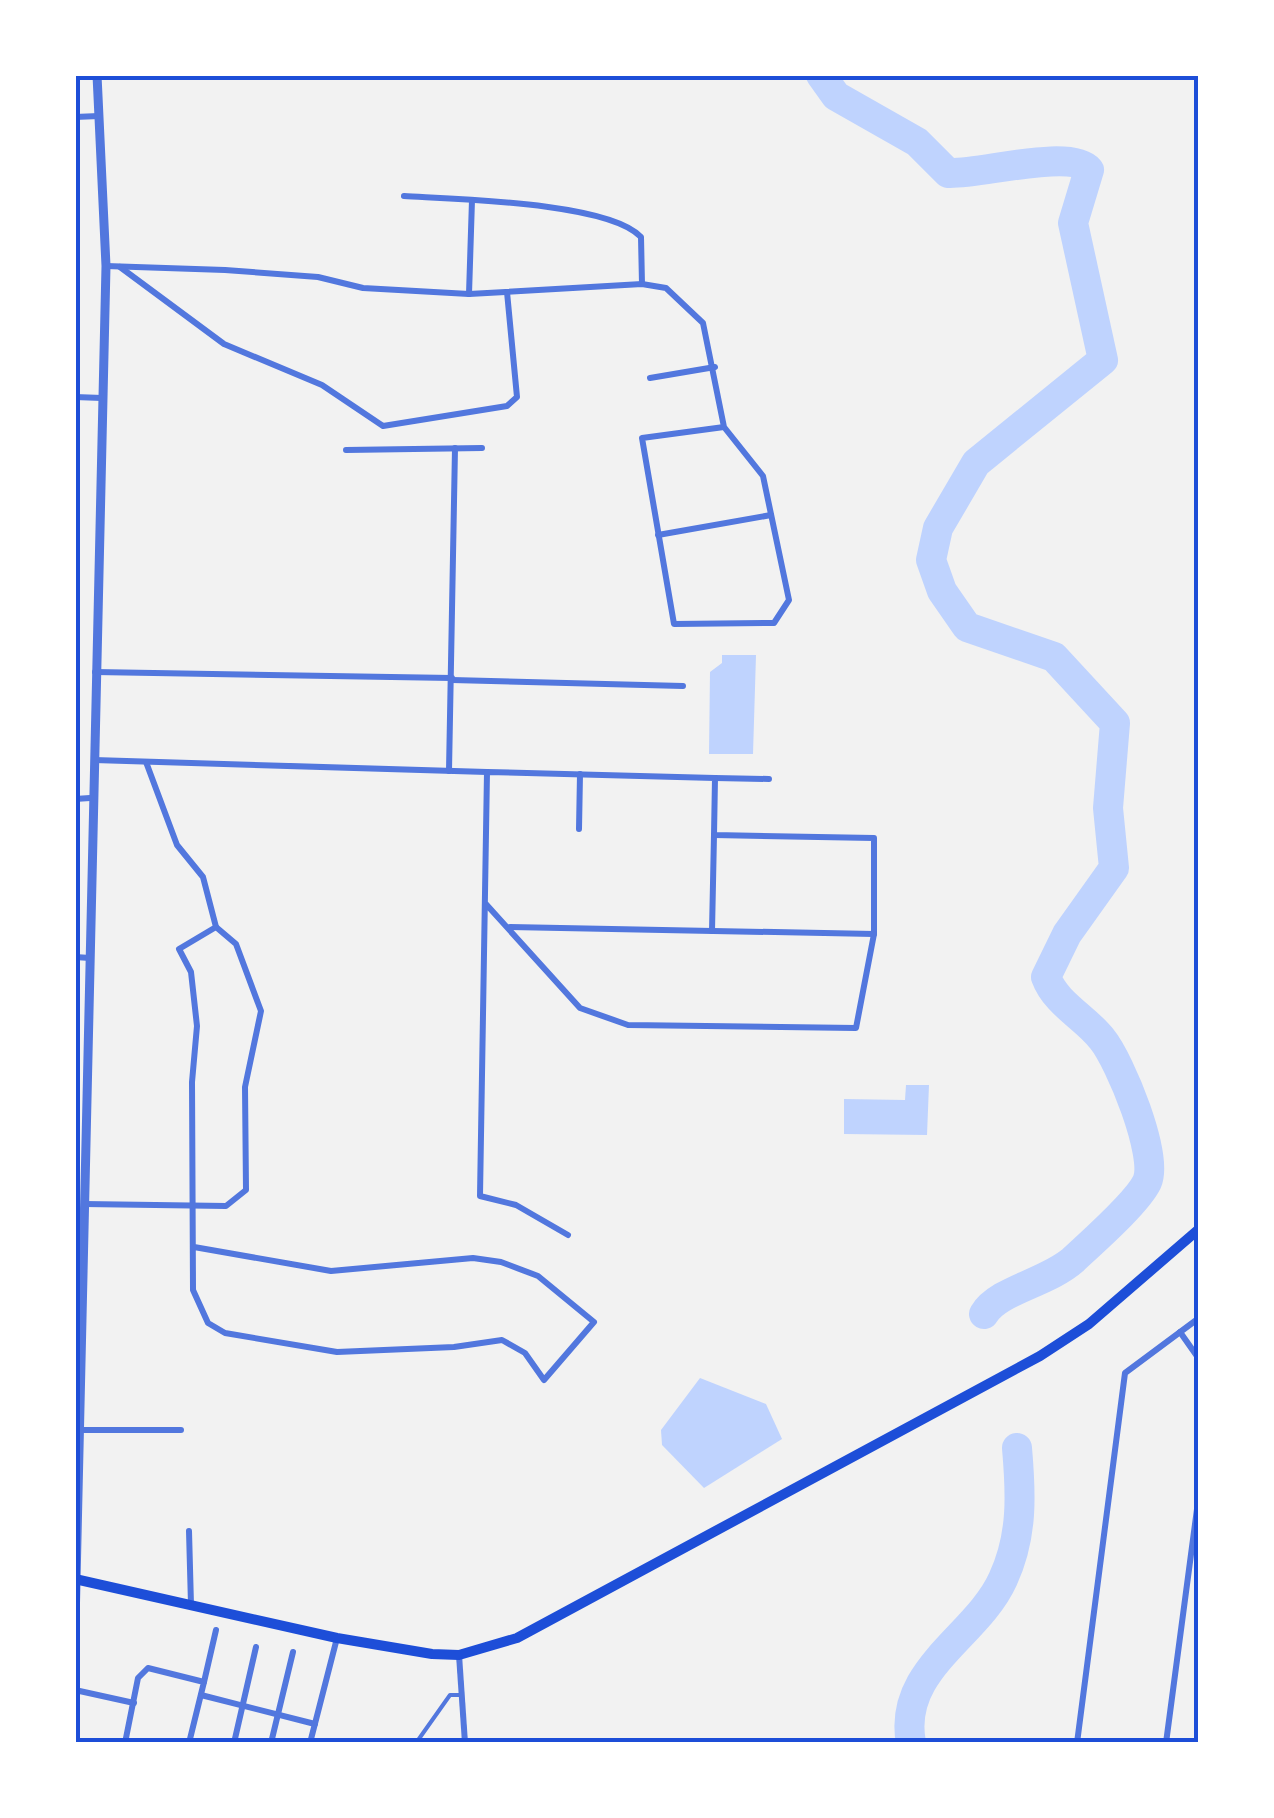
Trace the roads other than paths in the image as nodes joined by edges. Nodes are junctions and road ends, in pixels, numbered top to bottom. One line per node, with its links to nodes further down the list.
1 (97, 75): 2 (street)
2 (100, 116): 3 (street); 6 (street)
3 (75, 117)
4 (404, 196): 5 (street)
5 (472, 200): 8 (street); 10 (street)
6 (106, 266): 7 (street); 14 (street)
7 (119, 266): 9 (street); 10 (street)
8 (642, 284): 9 (street); 11 (street)
9 (507, 292): 10 (street)
10 (469, 294)
11 (715, 367): 12 (street); 15 (street)
12 (650, 378)
13 (75, 397): 14 (street)
14 (102, 398): 21 (street)
15 (724, 427): 19 (street); 20 (street)
16 (456, 448): 17 (street); 18 (street); 22 (street)
17 (482, 448)
18 (346, 450)
19 (771, 515): 20 (street); 20 (street)
20 (658, 535)
21 (94, 672): 22 (street); 24 (street)
22 (452, 679): 23 (street); 26 (street)
23 (684, 686)
24 (92, 760): 25 (street); 31 (street)
25 (146, 762): 26 (street); 36 (street)
26 (449, 771): 27 (street)
27 (488, 772): 28 (street); 35 (street)
28 (580, 774): 29 (street); 33 (street)
29 (715, 778): 30 (street); 34 (street)
30 (769, 779)
31 (90, 798): 32 (street); 41 (street)
32 (75, 799)
33 (578, 829)
34 (714, 835): 38 (street); 39 (street)
35 (486, 903): 37 (street); 46 (street)
36 (216, 927): 44 (street); 44 (street)
37 (510, 927): 38 (street); 39 (street)
38 (712, 931): 39 (street)
39 (874, 934)
40 (75, 957): 41 (street)
41 (90, 958): 42 (street)
42 (80, 1132): 43 (street)
43 (83, 1204): 44 (street); 51 (street)
44 (194, 1207): 47 (street)
45 (1199, 1229): 63 (main road)
46 (568, 1235)
47 (194, 1247): 47 (street)
48 (1199, 1318): 49 (street)
49 (1180, 1332): 50 (street); 79 (street)
50 (1199, 1359)
51 (77, 1430): 52 (street); 56 (street)
52 (181, 1430)
53 (1199, 1494): 54 (street)
54 (1198, 1509): 80 (street)
55 (189, 1531): 57 (street)
56 (75, 1579): 57 (main road); 58 (street)
57 (191, 1606): 60 (main road)
58 (75, 1625)
59 (216, 1630): 64 (street)
60 (336, 1638): 63 (main road); 71 (street)
61 (256, 1647): 69 (street)
62 (294, 1652): 70 (street)
63 (460, 1655): 67 (street)
64 (204, 1682): 66 (street); 68 (street)
65 (75, 1690): 68 (street)
66 (201, 1694): 69 (street); 73 (street)
67 (464, 1694): 77 (lane); 78 (street)
68 (134, 1703): 72 (street)
69 (243, 1706): 70 (street); 74 (street)
70 (278, 1715): 71 (street); 75 (street)
71 (314, 1724): 76 (street)
72 (125, 1743)
73 (189, 1743)
74 (234, 1743)
75 (271, 1743)
76 (310, 1743)
77 (416, 1743)
78 (465, 1743)
79 (1076, 1743)
80 (1166, 1743)

